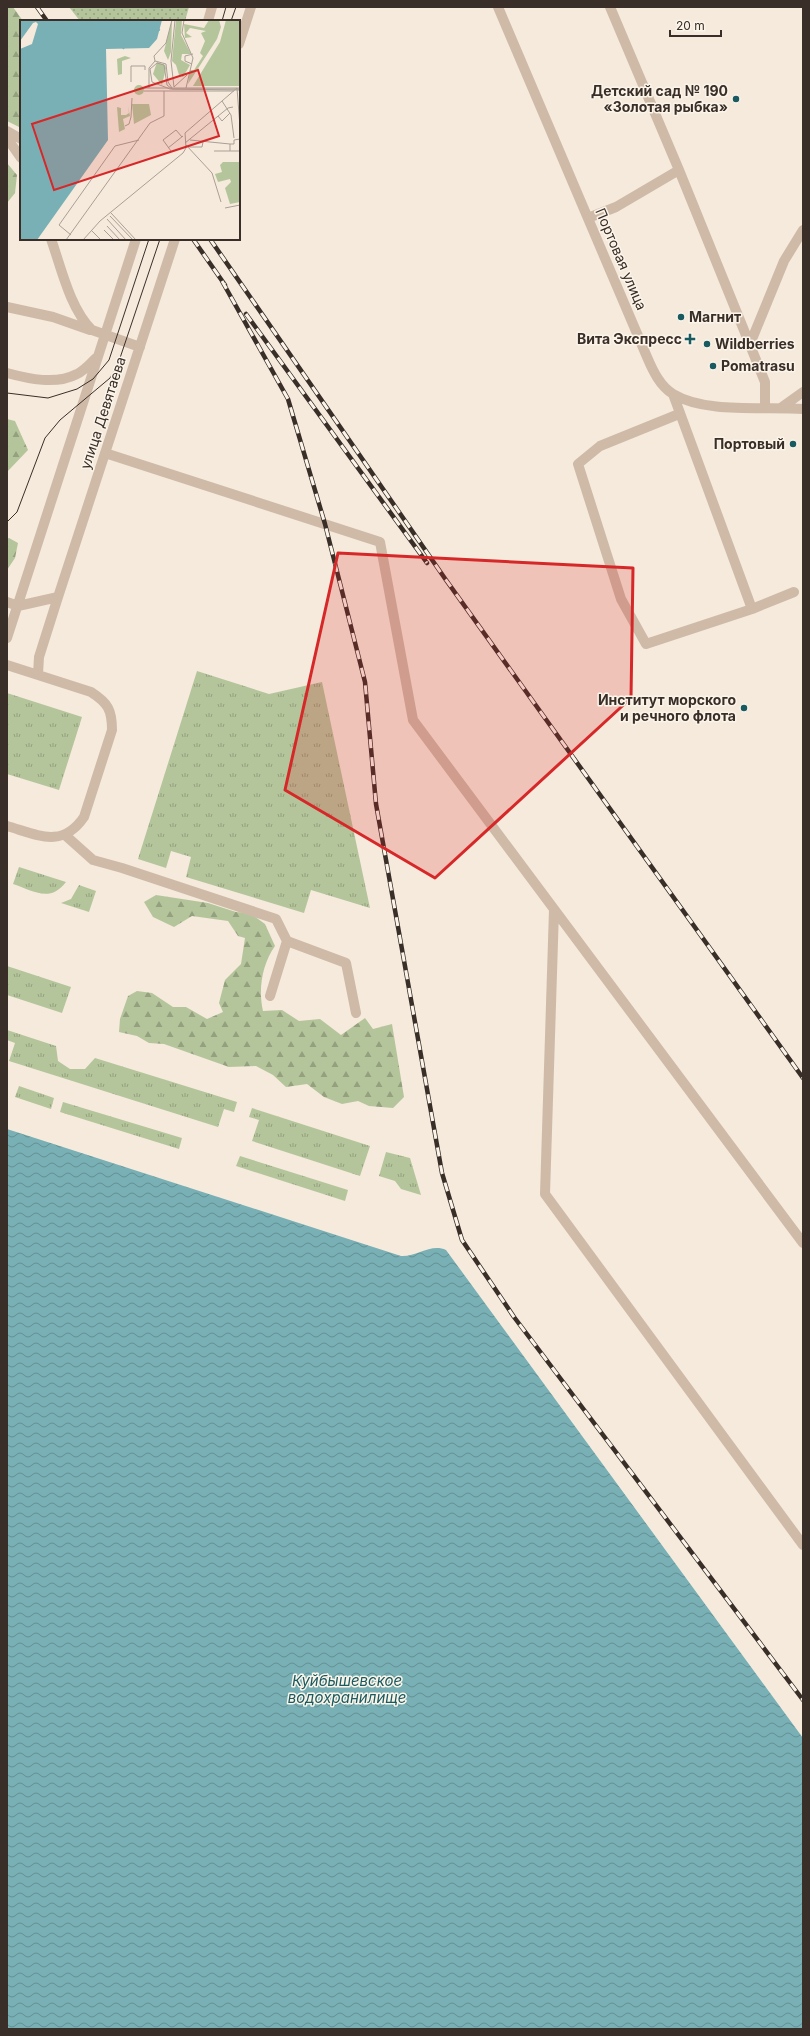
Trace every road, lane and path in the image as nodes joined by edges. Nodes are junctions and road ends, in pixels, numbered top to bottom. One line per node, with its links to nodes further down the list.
1 (212, 7): 5 (street)
2 (251, 7): 6 (street)
3 (498, 7): 12 (street, Портовая улица)
4 (610, 7): 11 (street)
5 (208, 20)
6 (240, 41)
7 (7, 131): 9 (street)
8 (7, 138): 10 (street)
9 (20, 138)
10 (20, 157)
11 (679, 170): 12 (street); 20 (street)
12 (588, 218): 25 (street, Портовая улица)
13 (803, 230): 20 (street)
14 (51, 240): 18 (street)
15 (136, 240): 19 (street, улица Девятаева)
16 (175, 240): 21 (street, улица Девятаева)
17 (7, 307): 18 (street)
18 (92, 330): 19 (street)
19 (105, 335): 21 (street); 22 (street, улица Девятаева)
20 (750, 344): 27 (street)
21 (140, 347): 30 (street, улица Девятаева)
22 (98, 356): 23 (street); 34 (street, улица Девятаева)
23 (7, 373)
24 (803, 392): 26 (street)
25 (673, 394): 27 (street, Портовая улица); 29 (street)
26 (782, 407): 27 (street, Портовая улица); 28 (street, Портовая улица)
27 (765, 408)
28 (803, 409)
29 (679, 414): 35 (street); 35 (street)
30 (105, 453): 32 (street, улица Девятаева); 41 (street)
31 (794, 592): 35 (street)
32 (58, 597): 34 (street); 38 (street, улица Девятаева)
33 (7, 602): 34 (street)
34 (18, 606): 36 (street, улица Девятаева)
35 (752, 609)
36 (7, 638)
37 (7, 665): 38 (street)
38 (38, 674): 40 (street)
39 (7, 826): 40 (street)
40 (66, 835): 42 (street)
41 (554, 910): 45 (street); 46 (street)
42 (287, 941): 43 (street); 44 (street)
43 (270, 996)
44 (356, 1013)
45 (803, 1243)
46 (803, 1545)

